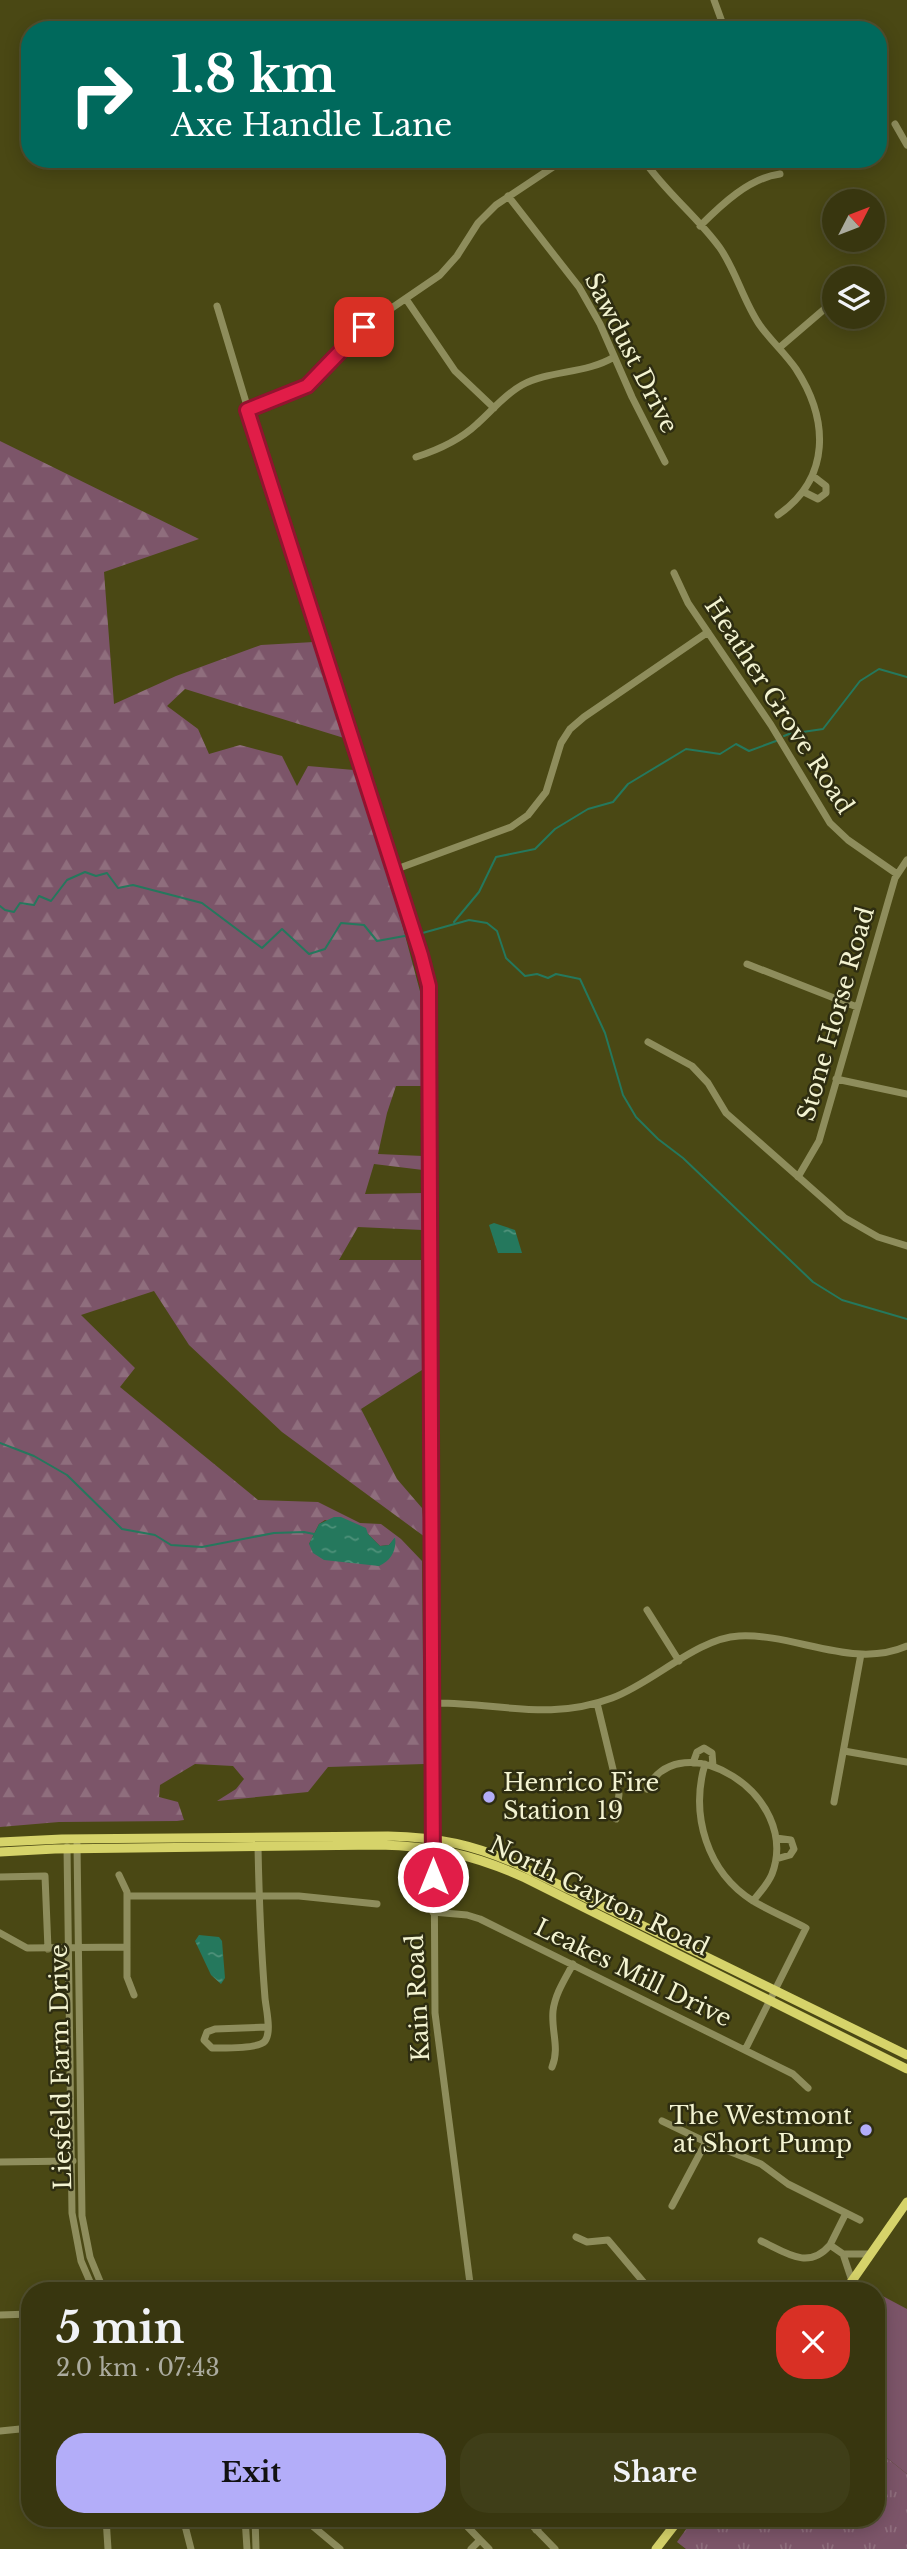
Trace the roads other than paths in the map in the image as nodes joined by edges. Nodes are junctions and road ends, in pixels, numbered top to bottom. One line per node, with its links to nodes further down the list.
1 (714, 0): 2 (street)
2 (722, 21)
3 (895, 124): 4 (street)
4 (907, 145)
5 (551, 168): 8 (street)
6 (651, 168): 9 (street)
7 (780, 174): 9 (street)
8 (508, 196): 10 (street); 14 (street, Sawdust Drive)
9 (700, 226): 13 (street)
10 (406, 299): 15 (street); 16 (street)
11 (217, 306): 16 (street, Kain Road)
12 (822, 311): 13 (street)
13 (779, 348): 19 (street)
14 (614, 357): 15 (street); 18 (street, Sawdust Drive)
15 (494, 408): 17 (street)
16 (247, 410): 25 (street, Kain Road)
17 (416, 457)
18 (665, 462)
19 (813, 476): 20 (street); 20 (street)
20 (804, 492): 21 (street)
21 (778, 515)
22 (674, 573): 23 (street, Heather Grove Road)
23 (708, 632): 25 (street); 26 (street, Heather Grove Road)
24 (907, 860): 26 (street, Stone Horse Road)
25 (394, 870): 38 (street, Kain Road)
26 (897, 874): 28 (street, Stone Horse Road)
27 (747, 964): 28 (street)
28 (857, 1007): 30 (street, Stone Horse Road)
29 (649, 1041): 32 (street)
30 (836, 1079): 31 (street); 32 (street, Stone Horse Road)
31 (907, 1094)
32 (798, 1177): 33 (street)
33 (907, 1246)
34 (647, 1610): 37 (street)
35 (907, 1646): 36 (street)
36 (861, 1654): 37 (street); 40 (street)
37 (679, 1661): 39 (street)
38 (433, 1703): 39 (street); 50 (street, Kain Road)
39 (597, 1703): 46 (street)
40 (844, 1751): 41 (street); 45 (street)
41 (907, 1762)
42 (693, 1763): 43 (street); 43 (street); 44 (street)
43 (709, 1765): 47 (street); 58 (street)
44 (647, 1789)
45 (834, 1802)
46 (616, 1819)
47 (776, 1838): 53 (street); 53 (street)
48 (0, 1842): 49 (main road, North Gayton Road)
49 (72, 1844): 50 (main road, North Gayton Road); 51 (main road, North Gayton Road); 52 (main road, North Gayton Road); 63 (street, Liesfeld Farm Drive); 64 (street, Liesfeld Farm Drive)
50 (433, 1844): 51 (main road, North Gayton Road); 60 (street, Kain Road); 67 (main road, North Gayton Road); 69 (main road, North Gayton Road)
51 (258, 1847): 57 (street)
52 (0, 1852)
53 (776, 1859): 58 (street)
54 (119, 1875): 56 (street)
55 (0, 1877): 65 (street)
56 (127, 1896): 57 (street); 62 (street)
57 (259, 1896): 59 (street); 70 (street)
58 (753, 1901): 67 (street)
59 (377, 1904)
60 (433, 1912): 66 (street, Leakes Mill Drive); 93 (street, Kain Road)
61 (0, 1933): 65 (street)
62 (127, 1947): 64 (street); 68 (street)
63 (68, 1948): 64 (street); 65 (street); 79 (street, Liesfeld Farm Drive)
64 (79, 1948): 78 (street, Liesfeld Farm Drive)
65 (48, 1949)
66 (573, 1964): 71 (street, Leakes Mill Drive); 73 (street)
67 (775, 1990): 69 (street); 72 (main road, North Gayton Road)
68 (134, 1995)
69 (769, 2001): 71 (street); 74 (main road, North Gayton Road)
70 (267, 2026): 70 (street)
71 (745, 2050): 75 (street, Leakes Mill Drive)
72 (907, 2055)
73 (552, 2067)
74 (907, 2069)
75 (808, 2088)
76 (662, 2121): 77 (street)
77 (706, 2142): 82 (street); 83 (street)
78 (81, 2160): 79 (street); 92 (street, Liesfeld Farm Drive)
79 (71, 2161): 80 (street); 91 (street, Liesfeld Farm Drive)
80 (0, 2162)
81 (907, 2202): 89 (main road)
82 (672, 2206)
83 (846, 2213): 84 (street); 87 (street)
84 (860, 2220)
85 (576, 2237): 94 (street)
86 (761, 2241): 87 (street)
87 (830, 2245): 88 (street)
88 (843, 2254): 89 (street); 90 (street)
89 (870, 2254): 90 (main road)
90 (852, 2281)
91 (90, 2282)
92 (100, 2282)
93 (470, 2282)
94 (643, 2282)
95 (21, 2314): 96 (street)
96 (0, 2315)
97 (21, 2429): 98 (street)
98 (0, 2431)
99 (107, 2527): 110 (street)
100 (185, 2527): 111 (street)
101 (246, 2527): 112 (street)
102 (255, 2527): 113 (street)
103 (314, 2527): 114 (street)
104 (468, 2527): 109 (street)
105 (533, 2527): 108 (street)
106 (539, 2527): 108 (street)
107 (673, 2527): 118 (main road)
108 (536, 2530): 117 (street)
109 (480, 2540): 115 (street); 116 (street)
110 (108, 2549)
111 (191, 2549)
112 (247, 2549)
113 (256, 2549)
114 (340, 2549)
115 (471, 2549)
116 (489, 2549)
117 (555, 2549)
118 (656, 2549)

